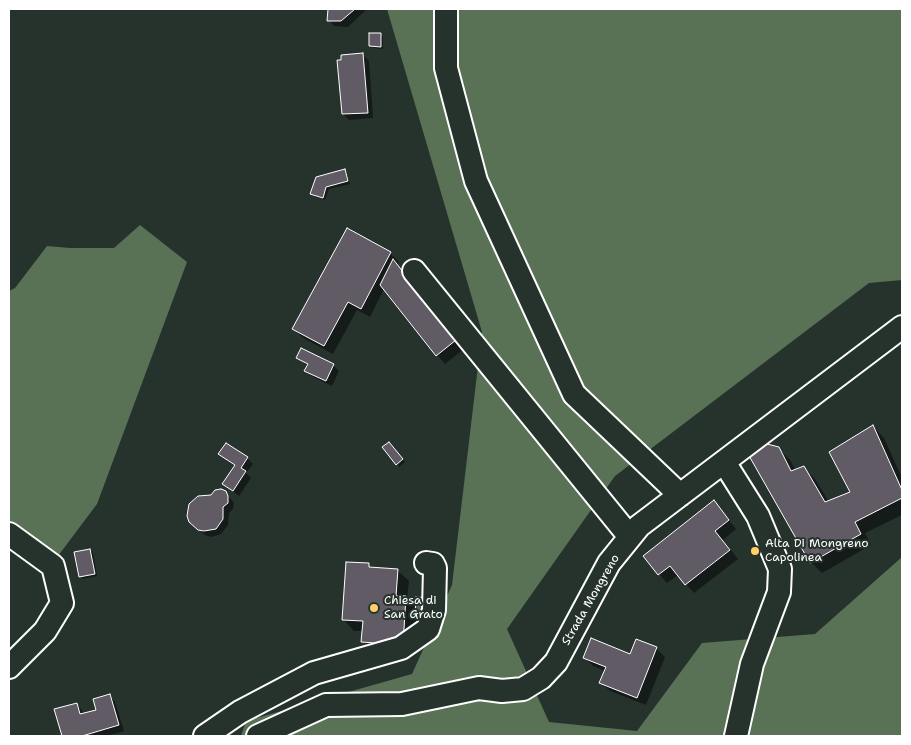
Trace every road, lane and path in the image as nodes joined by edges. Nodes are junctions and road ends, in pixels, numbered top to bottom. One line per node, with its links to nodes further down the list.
1 (446, 9): 5 (street)
2 (414, 271): 7 (street)
3 (902, 327): 4 (street, Strada Mongreno)
4 (724, 462): 5 (street, Strada Mongreno); 12 (street)
5 (680, 495): 7 (street, Strada Mongreno)
6 (9, 534): 9 (street)
7 (630, 537): 11 (street, Strada Mongreno)
8 (426, 563): 10 (street)
9 (9, 667)
10 (205, 736)
11 (258, 736)
12 (736, 736)

